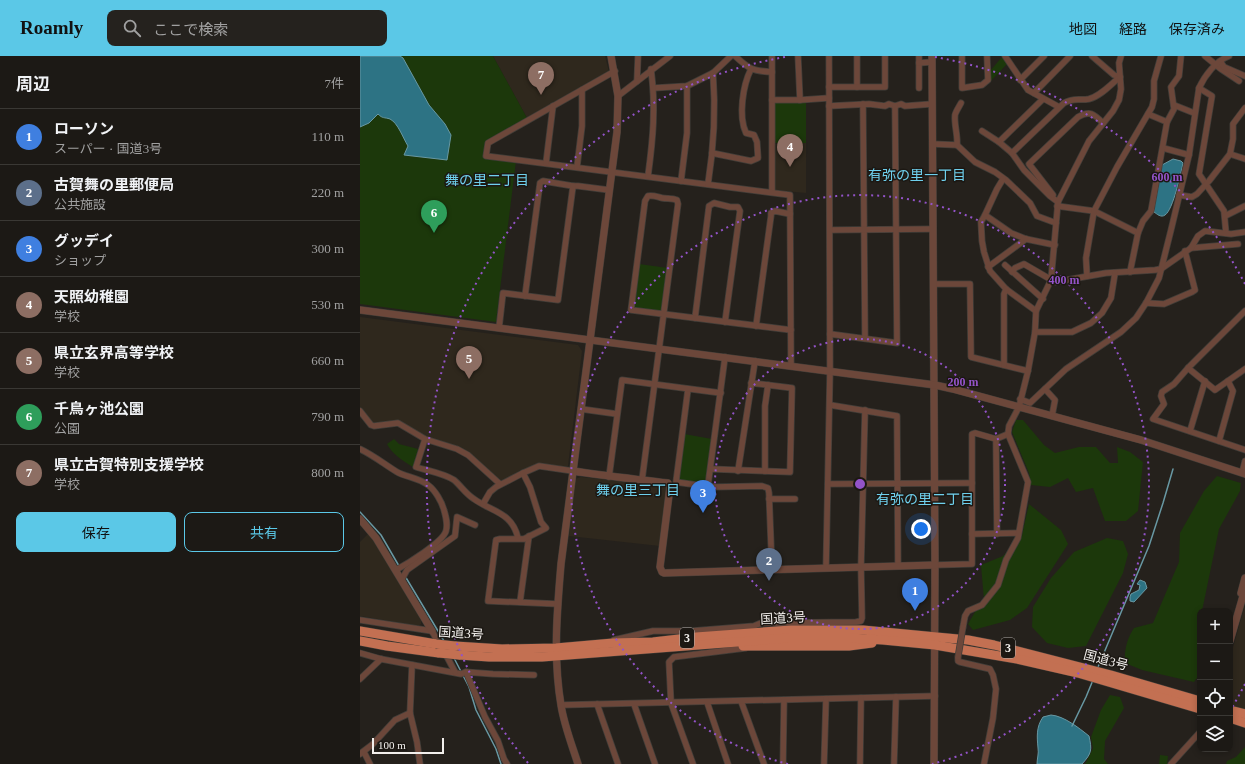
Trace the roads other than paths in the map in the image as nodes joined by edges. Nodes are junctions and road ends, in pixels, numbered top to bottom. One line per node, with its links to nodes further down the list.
1 (611, 56): 28 (street)
2 (638, 56): 34 (street)
3 (670, 56): 26 (street)
4 (731, 56): 30 (street)
5 (735, 56): 27 (street)
6 (772, 56): 29 (street)
7 (798, 56): 48 (street)
8 (829, 56): 37 (street)
9 (857, 56): 38 (street)
10 (885, 56): 38 (street)
11 (919, 56): 24 (street)
12 (962, 56): 13 (street)
13 (987, 56)
14 (1044, 56): 33 (street)
15 (1070, 56): 43 (street)
16 (1121, 56): 32 (street)
17 (1161, 56): 59 (street)
18 (1181, 56): 52 (street)
19 (1205, 56): 25 (street)
20 (1229, 56): 25 (street)
21 (1007, 57): 33 (street)
22 (1093, 57): 32 (street)
23 (932, 59): 24 (street); 51 (street)
24 (919, 62): 40 (street)
25 (1218, 63): 31 (street); 35 (street); 41 (street)
26 (651, 69): 34 (street); 39 (street)
27 (751, 69): 29 (street); 68 (street)
28 (615, 71): 42 (street); 44 (street)
29 (772, 72): 47 (street)
30 (714, 73): 36 (street); 68 (street)
31 (1245, 76)
32 (1120, 77): 56 (street); 61 (street)
33 (1020, 80): 43 (street)
34 (637, 81): 44 (street)
35 (1239, 81)
36 (687, 86): 39 (street); 77 (street)
37 (829, 87): 38 (street); 45 (street)
38 (857, 87)
39 (654, 88): 75 (street)
40 (919, 88)
41 (1199, 88): 58 (street); 79 (street)
42 (582, 90): 53 (street); 73 (street)
43 (1034, 94): 46 (street)
44 (618, 96): 74 (street)
45 (829, 98): 48 (street); 54 (street)
46 (1043, 99): 56 (street); 63 (street)
47 (772, 100): 48 (street); 82 (street)
48 (800, 100)
49 (961, 103): 65 (street)
50 (863, 104): 54 (street); 55 (street); 92 (street)
51 (932, 104): 55 (street); 64 (street)
52 (1174, 105): 58 (street); 60 (street)
53 (552, 106): 72 (street); 72 (street)
54 (829, 106): 91 (street)
55 (896, 106): 93 (street)
56 (1059, 107): 67 (street)
57 (1245, 108): 69 (street)
58 (1194, 113): 70 (street)
59 (1148, 114): 60 (street); 86 (street)
60 (1167, 122): 66 (street)
61 (1103, 123): 84 (street); 84 (street)
62 (982, 131): 63 (street)
63 (999, 142): 67 (street)
64 (933, 144): 65 (street); 94 (street)
65 (957, 146): 76 (street)
66 (1163, 148): 70 (street); 95 (street)
67 (1012, 152): 84 (street)
68 (712, 153): 78 (street)
69 (1230, 154): 71 (street); 79 (street)
70 (1189, 155): 83 (street)
71 (1245, 159)
72 (546, 163): 73 (street)
73 (577, 167): 74 (street)
74 (612, 171): 75 (street); 81 (street)
75 (648, 176): 77 (street)
76 (1003, 179): 88 (street); 90 (street)
77 (681, 181): 78 (street)
78 (708, 184): 82 (street)
79 (1207, 184): 83 (street); 89 (street)
80 (573, 186): 81 (street); 113 (street); 113 (street)
81 (609, 190): 128 (street)
82 (772, 192): 87 (street)
83 (1179, 195): 105 (street)
84 (1058, 204): 86 (street); 90 (street)
85 (1245, 206): 89 (street)
86 (1094, 212): 95 (street); 109 (street)
87 (790, 214): 122 (street); 124 (street)
88 (985, 215): 98 (street); 104 (street)
89 (1225, 216): 97 (street)
90 (1056, 223): 100 (street)
91 (830, 230): 92 (street); 126 (street)
92 (864, 230): 93 (street); 127 (street)
93 (896, 230): 94 (street); 127 (street)
94 (933, 230): 111 (street)
95 (1138, 232): 107 (street)
96 (1245, 232): 97 (street)
97 (1226, 234): 101 (street)
98 (1026, 239): 100 (street); 104 (street)
99 (1238, 244): 101 (street)
100 (1055, 245): 110 (street)
101 (1191, 248): 102 (street)
102 (1185, 251): 105 (street); 115 (street)
103 (1005, 265): 106 (street)
104 (988, 267): 112 (street)
105 (1161, 269): 107 (street); 115 (street)
106 (1012, 272): 110 (street); 114 (street)
107 (1130, 272): 108 (street)
108 (1115, 273): 109 (street); 125 (street)
109 (1087, 276): 110 (street)
110 (1051, 280): 114 (street)
111 (934, 284): 132 (street); 143 (street)
112 (1006, 289): 117 (street); 132 (street)
113 (525, 296): 123 (street)
114 (1043, 299): 117 (street)
115 (1146, 303): 145 (street)
116 (360, 310): 123 (street)
117 (1036, 311): 125 (street)
118 (1245, 311): 134 (street)
119 (664, 314): 119 (street); 120 (street); 129 (street)
120 (695, 318): 121 (street); 121 (street)
121 (725, 322): 122 (street)
122 (756, 326): 124 (street)
123 (499, 328): 128 (street)
124 (791, 330): 133 (street)
125 (1035, 332): 136 (street)
126 (830, 334): 127 (street); 135 (street)
127 (865, 338)
128 (590, 340): 129 (street); 150 (street)
129 (659, 349): 130 (street); 141 (street)
130 (725, 357): 131 (street); 146 (street)
131 (754, 361): 133 (street); 140 (street)
132 (1004, 365): 136 (street)
133 (791, 366): 135 (street)
134 (1188, 368): 138 (street); 155 (street)
135 (830, 371): 143 (street); 148 (street)
136 (1028, 371): 147 (street)
137 (1244, 371): 139 (street)
138 (1204, 381): 139 (street); 155 (street)
139 (1228, 381): 159 (street)
140 (751, 383): 142 (street); 164 (street)
141 (655, 384): 144 (street); 153 (street); 170 (street)
142 (768, 385): 166 (street); 166 (street)
143 (935, 385): 149 (street); 171 (street)
144 (688, 389): 146 (street); 177 (street)
145 (1045, 389): 147 (street); 154 (street)
146 (721, 393): 163 (street)
147 (1020, 400): 149 (street)
148 (830, 405): 151 (street); 174 (street)
149 (1019, 407): 154 (street); 156 (street)
150 (581, 409): 153 (street); 165 (street)
151 (864, 410): 175 (street); 176 (street)
152 (360, 411): 157 (street)
153 (617, 414): 169 (street)
154 (1052, 416): 168 (street)
155 (1190, 431): 159 (street)
156 (1008, 434): 158 (street); 183 (street)
157 (424, 439): 173 (street); 180 (street)
158 (996, 439): 172 (street); 185 (street)
159 (1219, 441): 161 (street)
160 (360, 449): 192 (street)
161 (1245, 450)
162 (1245, 461): 168 (street)
163 (711, 470): 164 (street); 177 (street)
164 (738, 470): 166 (street)
165 (573, 471): 167 (street); 169 (street); 198 (street)
166 (765, 471)
167 (523, 473): 173 (street); 186 (street)
168 (1243, 473)
169 (609, 477): 170 (street)
170 (642, 480): 193 (street)
171 (935, 483): 172 (street); 176 (street); 188 (street)
172 (972, 483): 184 (street)
173 (500, 484): 180 (street)
174 (828, 484): 175 (street); 191 (street)
175 (863, 484): 176 (street); 190 (street)
176 (897, 484): 189 (street)
177 (708, 485): 178 (street)
178 (769, 499): 179 (street); 193 (street)
179 (795, 499)
180 (483, 504): 187 (street)
181 (360, 519): 192 (street)
182 (475, 525): 195 (street)
183 (1018, 533): 185 (street); 256 (street, bridge)
184 (972, 534): 185 (street); 188 (street)
185 (997, 534)
186 (528, 536): 187 (street); 197 (street)
187 (518, 538): 197 (street)
188 (935, 565): 189 (street); 208 (street)
189 (898, 566): 190 (street)
190 (861, 567): 191 (street); 201 (street)
191 (826, 568): 193 (street)
192 (396, 570): 195 (street)
193 (772, 570)
194 (1245, 578): 199 (street)
195 (402, 579): 203 (street)
196 (1245, 589): 205 (street)
197 (520, 602): 198 (street)
198 (558, 604): 213 (street)
199 (1233, 617)
200 (360, 620): 203 (street)
201 (754, 626): 204 (highway); 210 (street)
202 (360, 631): 212 (highway, 国道3号 / 3)
203 (432, 631): 217 (street)
204 (774, 631): 208 (highway, 国道3号 / 3); 210 (highway, 国道3号 / 3)
205 (1233, 631)
206 (883, 640): 208 (highway, 国道3号 / 3); 209 (highway, 国道3号 / 3); 211 (highway)
207 (360, 641): 212 (highway, 国道3号 / 3)
208 (935, 641): 221 (highway, 国道3号 / 3); 222 (street)
209 (724, 642): 211 (highway); 213 (highway, 国道3号 / 3)
210 (600, 644): 213 (highway, 国道3号 / 3)
211 (751, 647): 230 (street)
212 (438, 649): 213 (highway, 国道3号 / 3, bridge)
213 (556, 652): 233 (street)
214 (360, 654): 215 (street)
215 (381, 659): 216 (street); 220 (street)
216 (412, 665): 217 (street); 236 (street)
217 (455, 672): 218 (street)
218 (466, 672): 219 (street); 244 (street)
219 (534, 675)
220 (360, 679)
221 (1110, 679): 227 (highway, 国道3号 / 3); 234 (highway, 国道3号 / 3)
222 (935, 696): 223 (street); 255 (street)
223 (896, 697): 224 (street); 254 (street)
224 (861, 698): 225 (street); 253 (street)
225 (826, 699): 226 (street); 252 (street)
226 (784, 700): 228 (street); 251 (street)
227 (1197, 700)
228 (741, 701): 229 (street); 250 (street)
229 (706, 702): 230 (street); 249 (street)
230 (671, 703): 232 (street); 248 (street)
231 (597, 704): 232 (street); 233 (street); 246 (street)
232 (634, 704): 247 (street)
233 (561, 705): 245 (street)
234 (1197, 708)
235 (1233, 711): 237 (highway)
236 (410, 713): 241 (street); 243 (street)
237 (1245, 714)
238 (1233, 719): 239 (highway)
239 (1245, 723)
240 (1197, 735): 257 (street)
241 (362, 753): 242 (street)
242 (370, 764)
243 (420, 764)
244 (507, 764)
245 (578, 764)
246 (618, 764)
247 (655, 764)
248 (692, 764)
249 (728, 764)
250 (764, 764)
251 (783, 764)
252 (824, 764)
253 (860, 764)
254 (894, 764)
255 (934, 764)
256 (984, 764)
257 (1172, 764)

